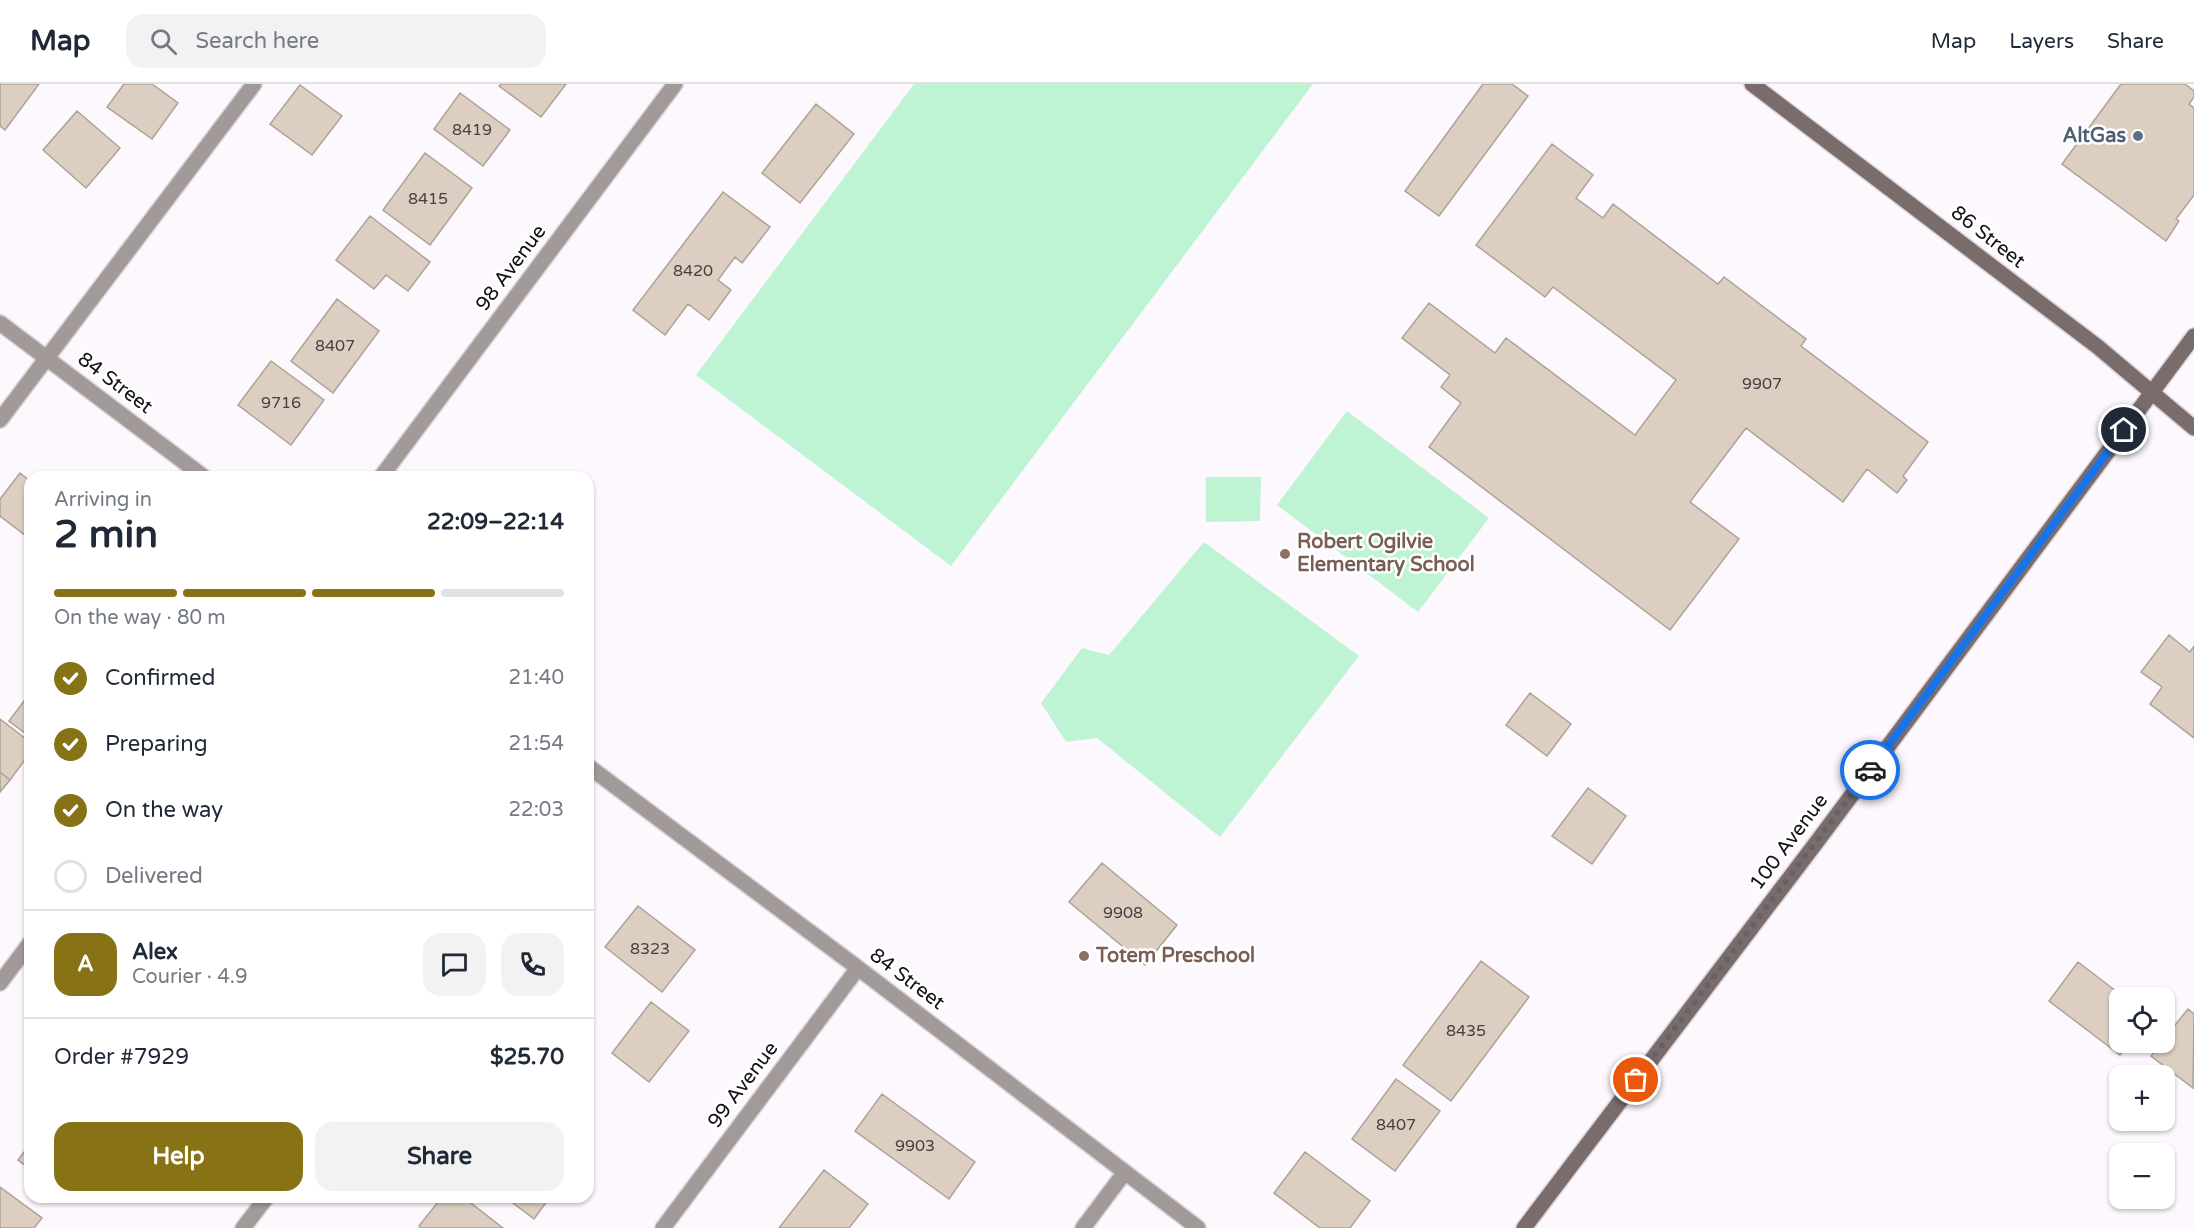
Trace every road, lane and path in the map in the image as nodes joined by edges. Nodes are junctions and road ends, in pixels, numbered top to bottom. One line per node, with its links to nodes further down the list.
1 (254, 84): 6 (street)
2 (675, 84): 11 (street, 98 Avenue)
3 (1752, 84): 7 (main road, 86 Street)
4 (0, 323): 6 (street, 84 Street)
5 (2194, 336): 7 (main road, 100 Avenue)
6 (46, 358): 8 (street); 10 (street, 84 Street)
7 (2151, 393): 9 (main road, 86 Street); 22 (main road, 100 Avenue)
8 (0, 420)
9 (2194, 428)
10 (196, 471)
11 (385, 471)
12 (594, 774): 14 (street, 84 Street)
13 (24, 951): 15 (street)
14 (858, 968): 16 (street, 84 Street); 19 (street, 99 Avenue)
15 (0, 983)
16 (1125, 1172): 20 (street); 21 (street, 84 Street)
17 (262, 1203): 18 (street)
18 (243, 1228)
19 (663, 1228)
20 (1083, 1228)
21 (1198, 1228)
22 (1524, 1228)

